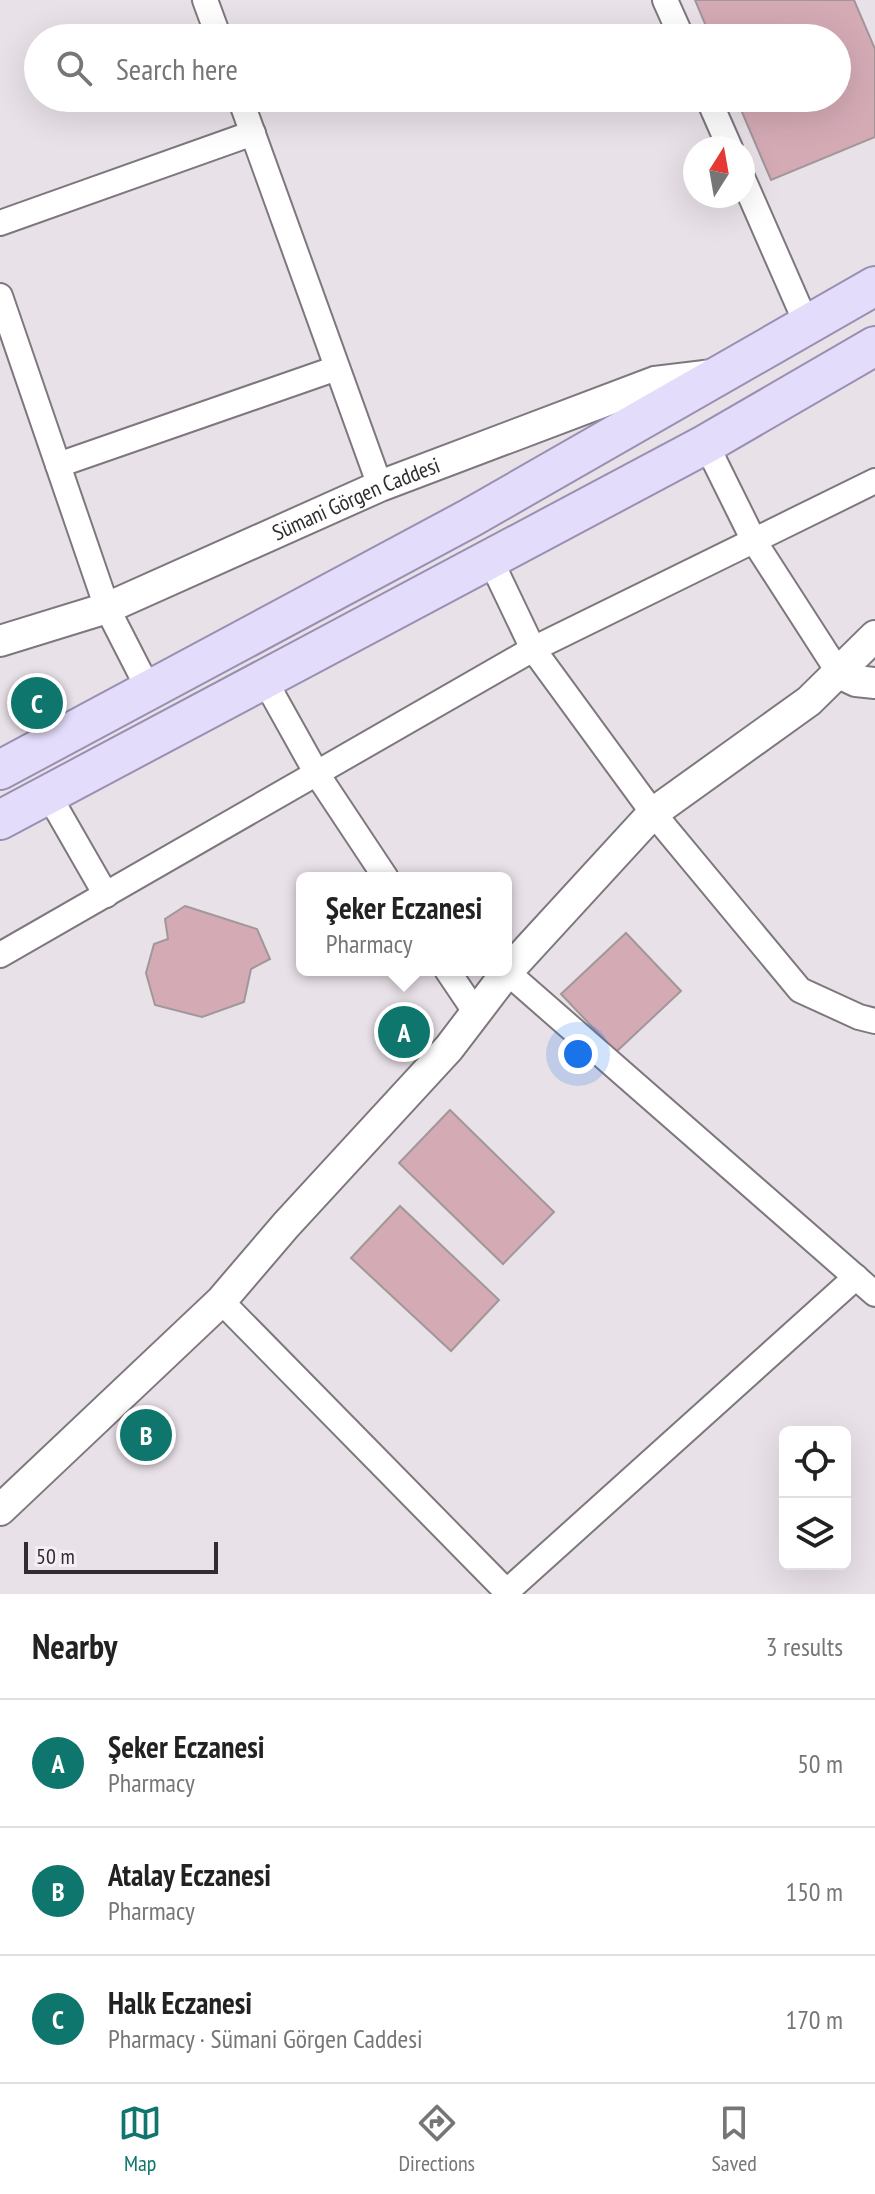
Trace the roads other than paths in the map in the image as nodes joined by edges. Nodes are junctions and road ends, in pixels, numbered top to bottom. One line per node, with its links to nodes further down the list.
1 (205, 0): 3 (street)
2 (665, 0): 4 (street)
3 (214, 24)
4 (676, 24)
5 (245, 112): 7 (street)
6 (714, 112): 8 (street)
7 (253, 133): 10 (street); 15 (street)
8 (725, 136)
9 (755, 206): 13 (street)
10 (0, 223)
11 (875, 286): 13 (main road)
12 (0, 296): 18 (street)
13 (807, 325): 16 (main road)
14 (875, 346): 17 (main road)
15 (337, 368): 18 (street); 20 (street)
16 (719, 375): 20 (street, Sümani Görgen Caddesi); 30 (main road)
17 (706, 444): 21 (street); 22 (main road)
18 (58, 465): 23 (street)
19 (875, 481): 21 (street)
20 (380, 486): 23 (street, Sümani Görgen Caddesi)
21 (754, 541): 26 (street); 27 (street)
22 (490, 559): 26 (street); 28 (main road)
23 (107, 608): 25 (street, Sümani Görgen Caddesi); 30 (street)
24 (875, 636): 27 (street)
25 (0, 641)
26 (533, 649): 32 (street); 34 (street)
27 (839, 673): 29 (street); 34 (street)
28 (264, 679): 32 (street); 33 (main road)
29 (875, 683)
30 (149, 690): 31 (main road)
31 (0, 770)
32 (317, 774): 36 (street); 37 (street)
33 (48, 794): 35 (main road); 37 (street)
34 (653, 813): 39 (street); 44 (street)
35 (0, 820)
36 (382, 872)
37 (106, 895): 38 (street)
38 (0, 955)
39 (512, 967)
40 (451, 976): 43 (street)
41 (504, 976): 43 (street)
42 (512, 976): 45 (street)
43 (476, 1013): 47 (street)
44 (875, 1021)
45 (856, 1277): 46 (street); 49 (street)
46 (875, 1294)
47 (221, 1301): 48 (street); 49 (street)
48 (0, 1510)
49 (507, 1593)

